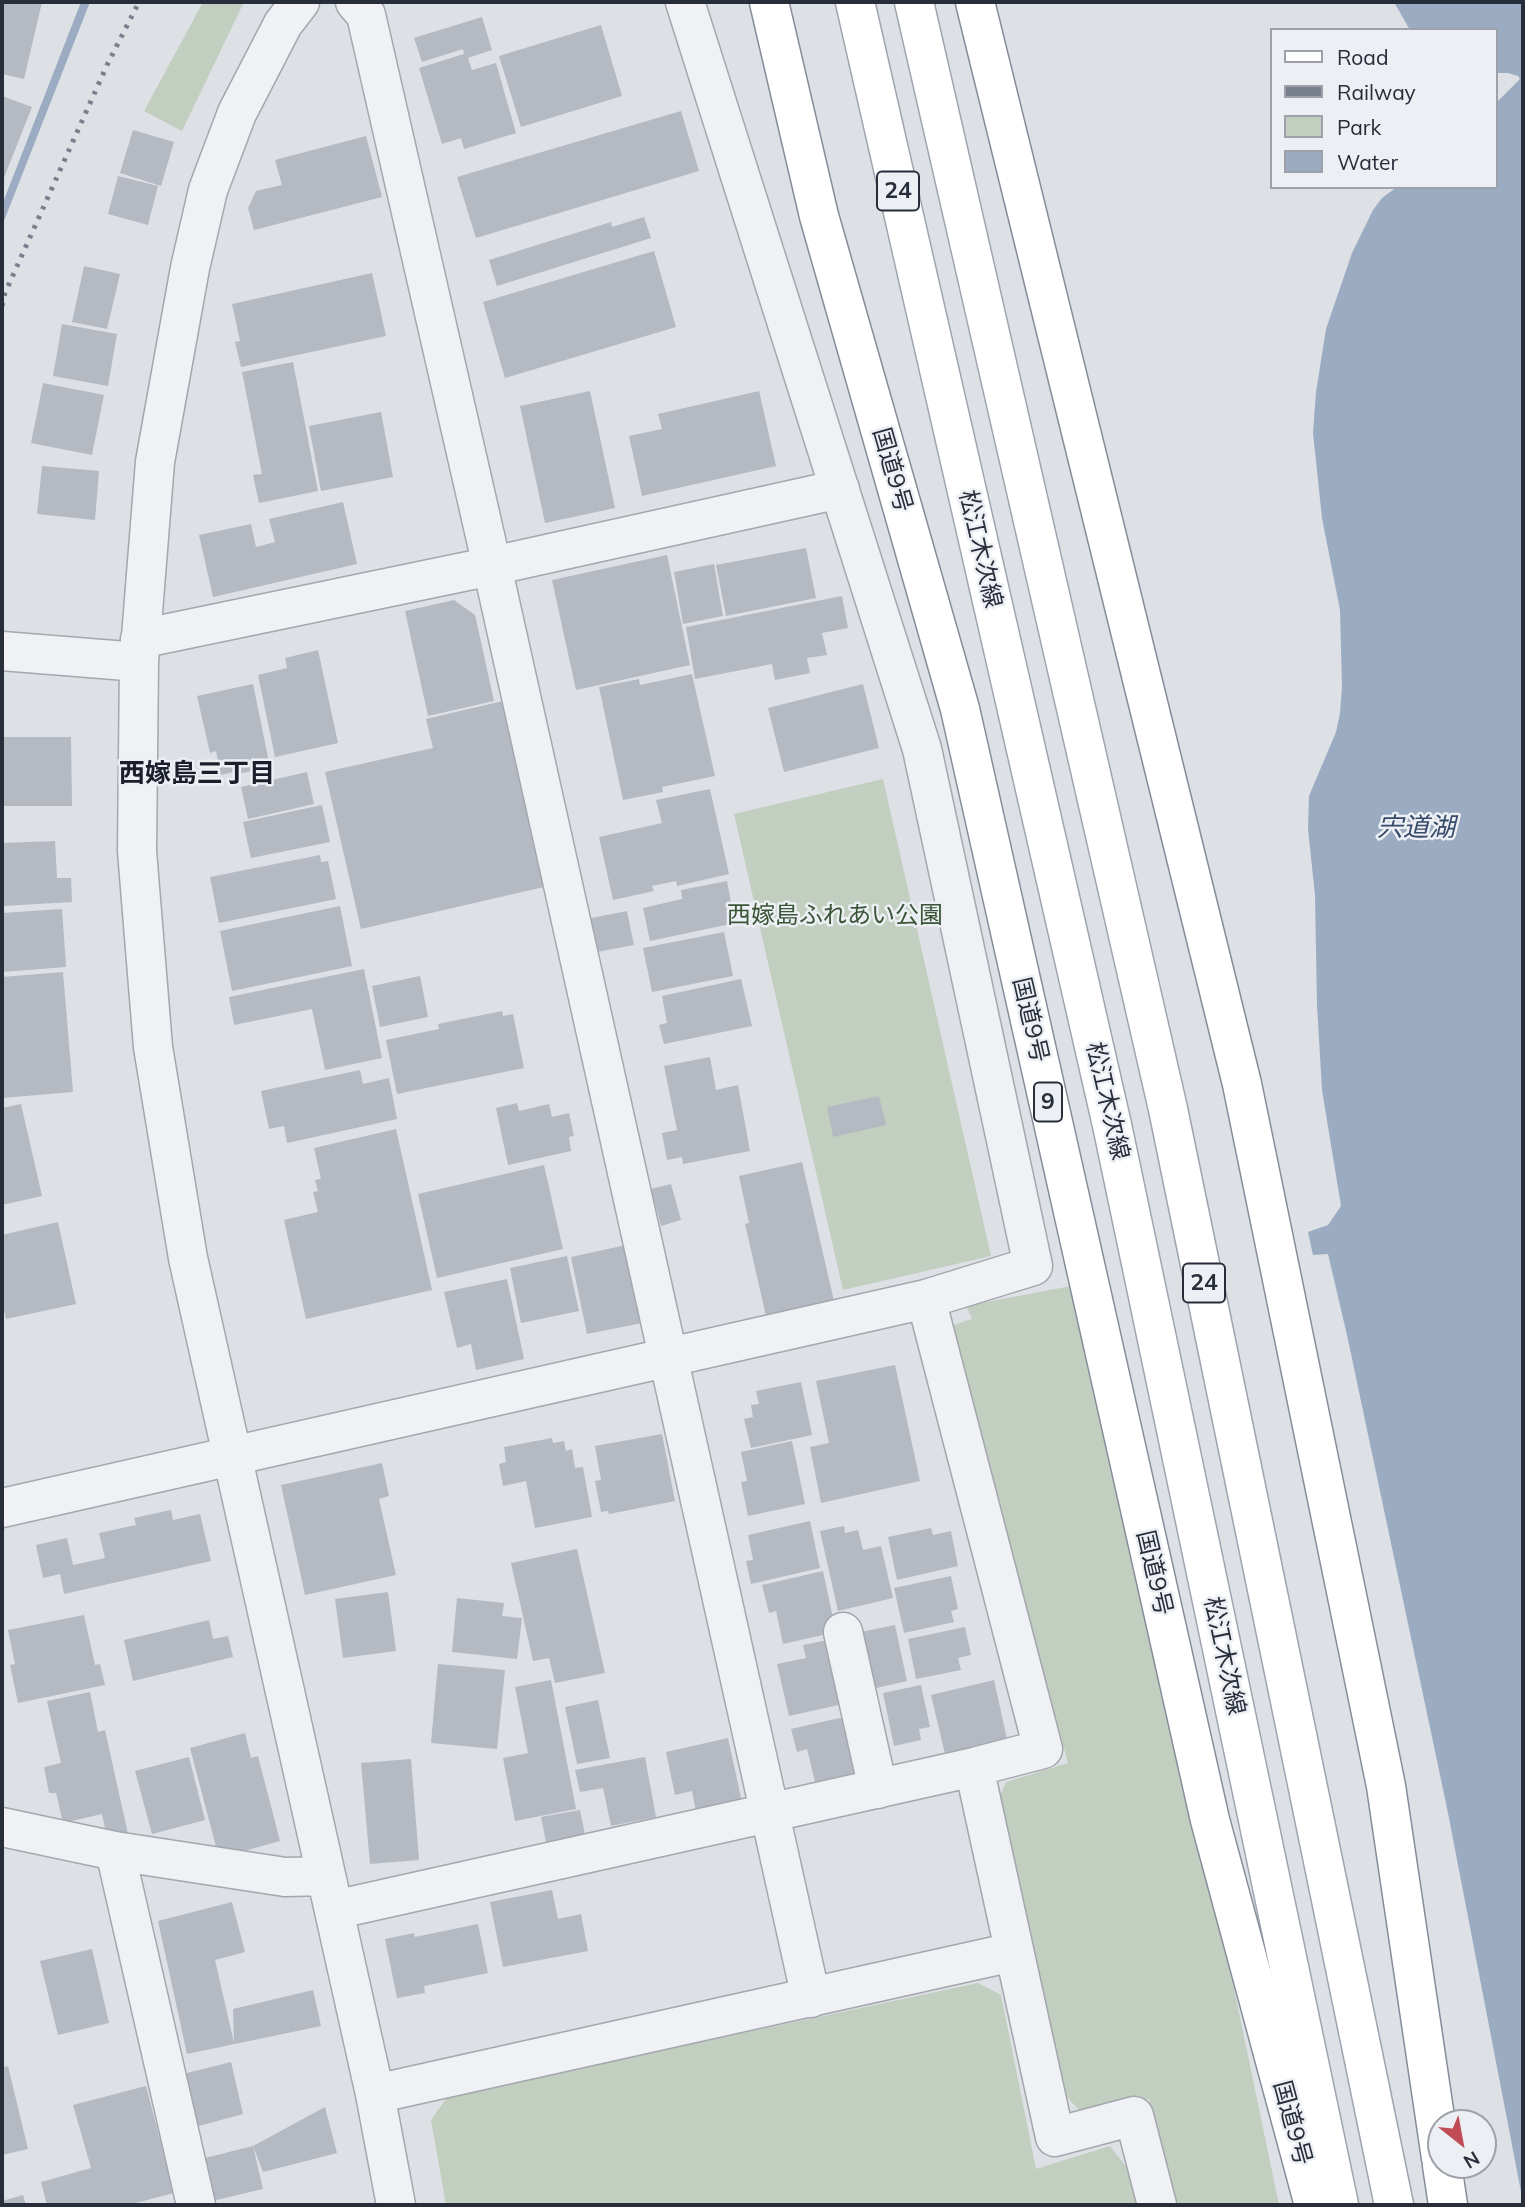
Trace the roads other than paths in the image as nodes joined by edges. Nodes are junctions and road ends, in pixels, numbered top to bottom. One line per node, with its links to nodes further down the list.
1 (300, 2): 10 (street)
2 (355, 2): 9 (street)
3 (685, 2): 8 (street)
4 (769, 2): 31 (main road, 国道9号 / 9)
5 (855, 2): 32 (main road, 松江木次線 / 24)
6 (914, 2): 33 (main road, 24)
7 (975, 2): 26 (main road)
8 (840, 489): 9 (street); 12 (street)
9 (492, 566): 10 (street); 13 (street)
10 (140, 650): 11 (street); 14 (street)
11 (2, 651)
12 (926, 1299): 13 (street); 17 (street)
13 (668, 1358): 14 (street); 19 (street)
14 (234, 1457): 15 (street); 22 (street)
15 (2, 1508)
16 (843, 1632): 18 (street)
17 (974, 1767): 18 (street); 23 (street)
18 (878, 1788): 19 (street)
19 (772, 1812): 22 (street); 24 (street)
20 (2, 1827): 21 (street)
21 (115, 1851): 22 (street); 28 (street)
22 (330, 1893): 25 (street)
23 (1013, 1952): 24 (street); 30 (street)
24 (811, 1998): 25 (street)
25 (374, 2094): 29 (street)
26 (1434, 2109)
27 (1444, 2179): 34 (main road)
28 (196, 2205)
29 (396, 2205)
30 (1157, 2205)
31 (1314, 2205)
32 (1339, 2205)
33 (1394, 2205)
34 (1448, 2205)

